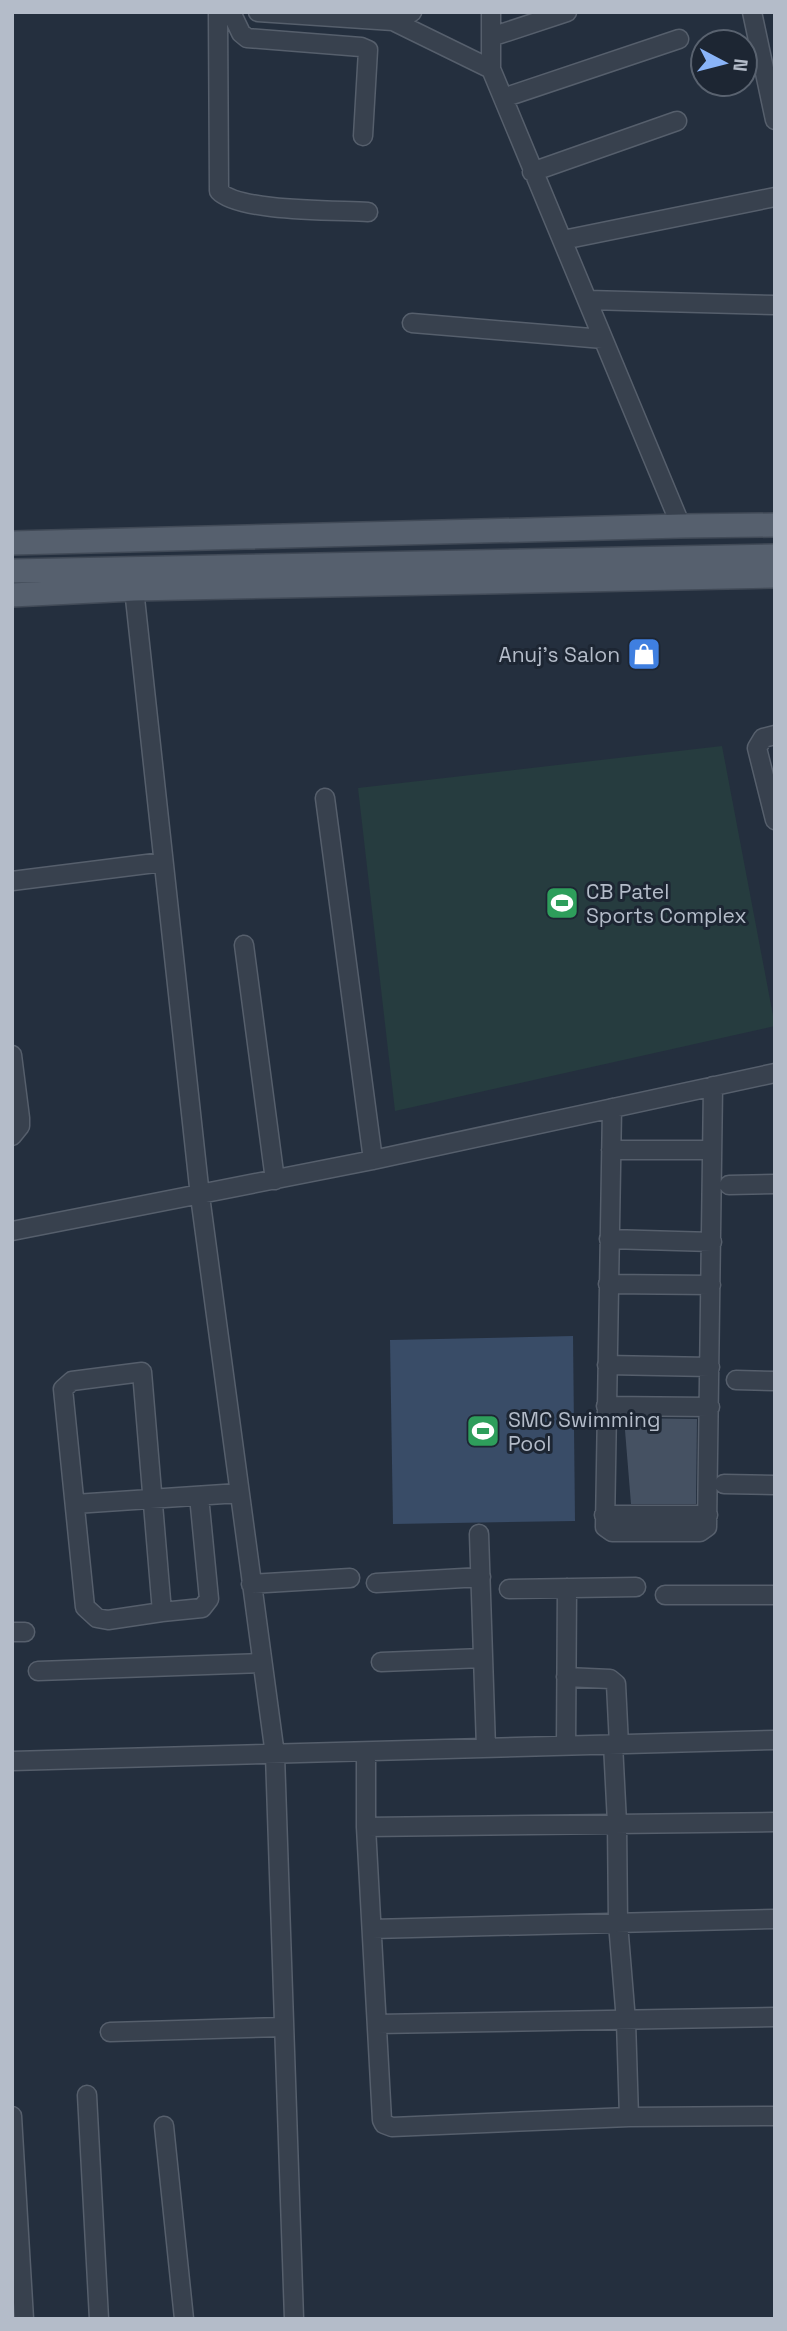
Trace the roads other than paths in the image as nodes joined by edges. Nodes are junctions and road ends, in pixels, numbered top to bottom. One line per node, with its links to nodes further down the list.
1 (218, 12): 18 (street)
2 (231, 12): 15 (street)
3 (258, 12): 8 (street)
4 (412, 12): 8 (street)
5 (491, 12): 9 (street)
6 (567, 12): 9 (street)
7 (752, 12): 13 (street)
8 (382, 18): 11 (street)
9 (491, 37): 11 (street)
10 (679, 39): 12 (street)
11 (491, 69): 12 (street)
12 (503, 99): 16 (street)
13 (775, 120)
14 (677, 121): 16 (street)
15 (363, 136)
16 (533, 172): 19 (street)
17 (775, 197): 19 (street)
18 (369, 212)
19 (563, 240): 20 (street)
20 (588, 300): 21 (street); 23 (street)
21 (775, 305)
22 (412, 323): 23 (street)
23 (603, 339): 25 (street)
24 (775, 525): 25 (main road)
25 (681, 526): 26 (main road)
26 (12, 543)
27 (775, 556): 28 (main road)
28 (12, 571)
29 (775, 576): 30 (main road)
30 (134, 589): 31 (main road); 35 (street)
31 (12, 595)
32 (775, 735): 34 (street)
33 (325, 798): 45 (street)
34 (775, 820)
35 (163, 862): 36 (street); 49 (street)
36 (12, 881)
37 (244, 945): 46 (street)
38 (12, 1055): 42 (street)
39 (775, 1073): 40 (street)
40 (713, 1086): 41 (street); 44 (street)
41 (611, 1108): 43 (street); 45 (street)
42 (12, 1136)
43 (611, 1150): 44 (street); 51 (street)
44 (712, 1150): 52 (street)
45 (373, 1160): 46 (street)
46 (275, 1180): 49 (street)
47 (775, 1184): 48 (street)
48 (729, 1185)
49 (200, 1196): 50 (street); 63 (street)
50 (12, 1231)
51 (609, 1239): 52 (street); 53 (street)
52 (712, 1242): 54 (street)
53 (608, 1284): 54 (street); 55 (street)
54 (712, 1285): 56 (street)
55 (607, 1365): 56 (street); 59 (street)
56 (710, 1367): 60 (street)
57 (736, 1380): 58 (street)
58 (775, 1381)
59 (606, 1406): 60 (street); 60 (street)
60 (710, 1407)
61 (723, 1485): 62 (street)
62 (775, 1485)
63 (239, 1493): 64 (street); 71 (street)
64 (199, 1496): 65 (street); 77 (street)
65 (153, 1499): 66 (street); 66 (street); 77 (street)
66 (75, 1504): 77 (street)
67 (479, 1535): 68 (street)
68 (481, 1577): 70 (street); 78 (street)
69 (350, 1578): 71 (street)
70 (376, 1583)
71 (251, 1584): 80 (street)
72 (636, 1587): 73 (street)
73 (567, 1588): 74 (street); 82 (street)
74 (509, 1589)
75 (665, 1595): 76 (street)
76 (775, 1595)
77 (162, 1612)
78 (483, 1658): 79 (street); 86 (street)
79 (380, 1662)
80 (262, 1664): 81 (street); 88 (street)
81 (38, 1671)
82 (566, 1677): 84 (street); 85 (street)
83 (775, 1740): 84 (street)
84 (616, 1745): 85 (street); 91 (street)
85 (566, 1746): 86 (street)
86 (486, 1748): 87 (street)
87 (366, 1752): 88 (street); 92 (street)
88 (275, 1755): 89 (street); 99 (street)
89 (12, 1761)
90 (775, 1822): 91 (street)
91 (617, 1823): 92 (street); 94 (street)
92 (366, 1827): 95 (street)
93 (775, 1919): 94 (street)
94 (618, 1923): 95 (street); 97 (street)
95 (372, 1929): 98 (street)
96 (775, 2017): 97 (street)
97 (626, 2021): 98 (street); 104 (street)
98 (377, 2024): 104 (street)
99 (284, 2027): 100 (street); 109 (street)
100 (110, 2032)
101 (87, 2095): 107 (street)
102 (12, 2116): 106 (street)
103 (775, 2116): 104 (street)
104 (629, 2117)
105 (164, 2126): 108 (street)
106 (24, 2319)
107 (99, 2319)
108 (184, 2319)
109 (294, 2319)

